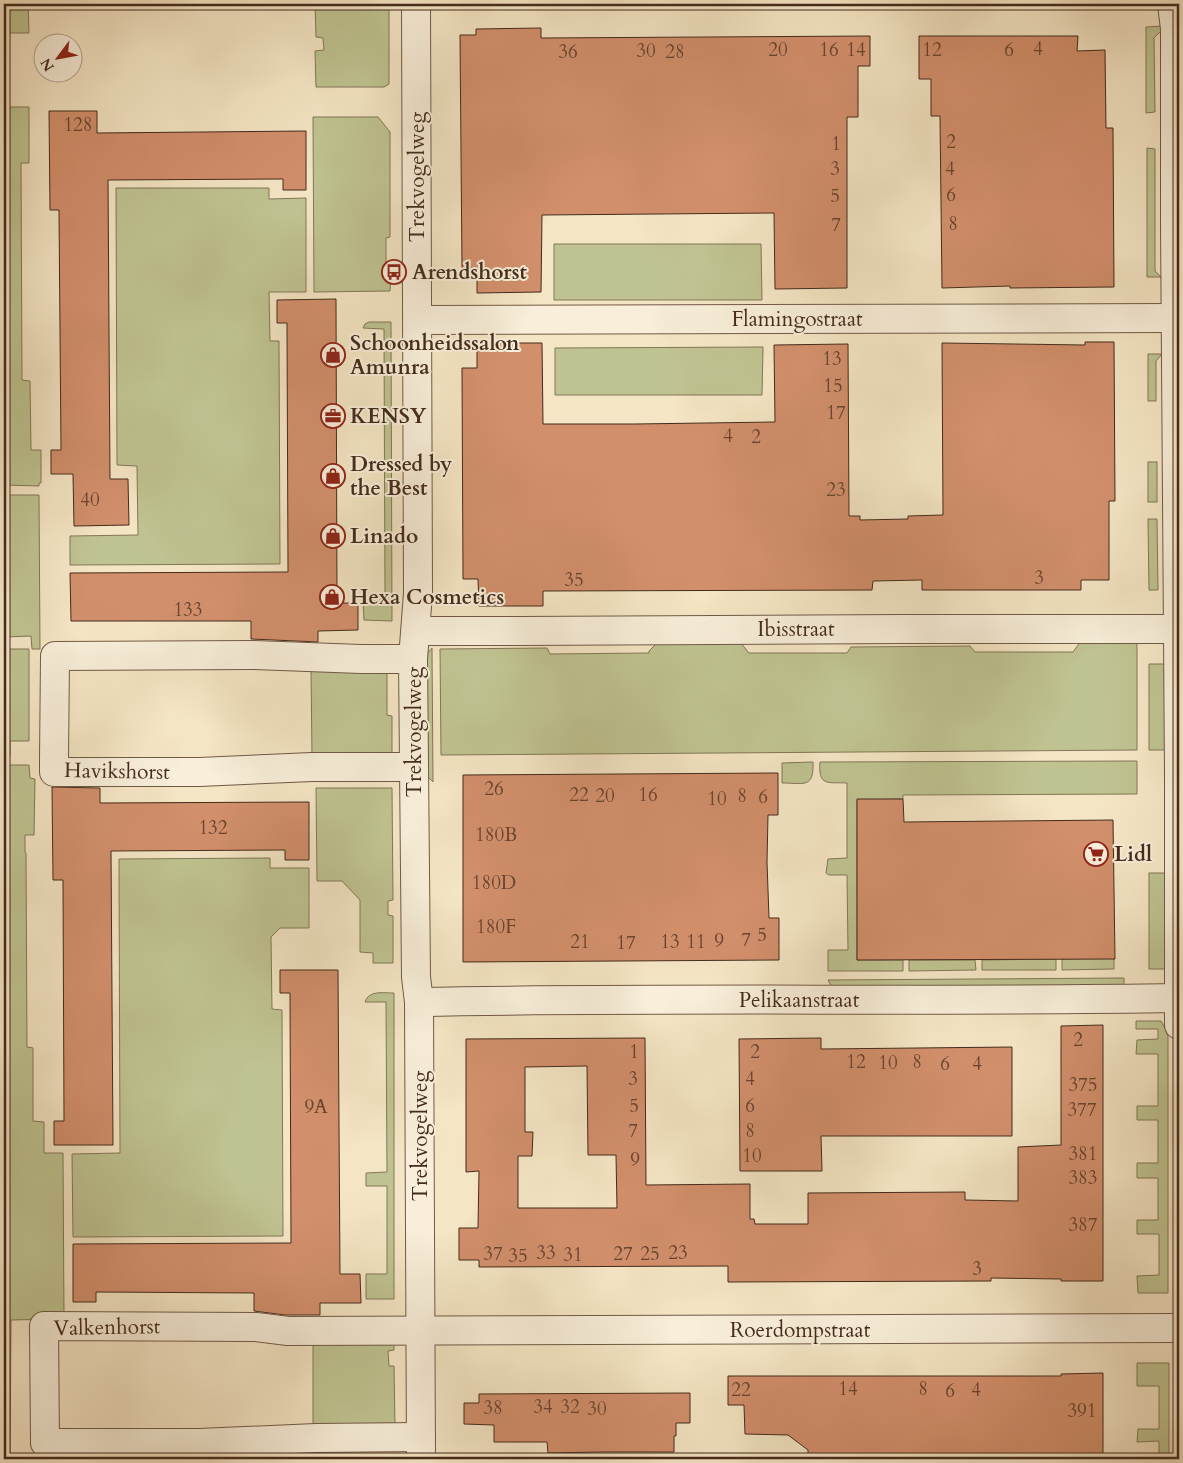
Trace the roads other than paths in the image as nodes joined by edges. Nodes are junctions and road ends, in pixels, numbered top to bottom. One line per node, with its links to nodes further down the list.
1 (416, 4): 4 (street, Trekvogelweg)
2 (1172, 4): 3 (street)
3 (1175, 318): 4 (street, Flamingostraat); 5 (street)
4 (418, 320): 6 (street, Trekvogelweg)
5 (1177, 629): 6 (street, Ibisstraat); 9 (street)
6 (416, 630): 7 (street, Trekvogelweg)
7 (413, 659): 8 (street, Trekvogelweg); 8 (street, Havikshorst)
8 (414, 767): 11 (street, Trekvogelweg)
9 (1179, 772): 10 (street)
10 (1179, 998): 11 (street, Pelikaanstraat); 12 (street)
11 (420, 1002): 14 (street, Trekvogelweg)
12 (1179, 1025)
13 (1179, 1328): 14 (street, Roerdompstraat)
14 (421, 1331): 15 (street, Trekvogelweg); 15 (street, Valkenhorst)
15 (421, 1448)

